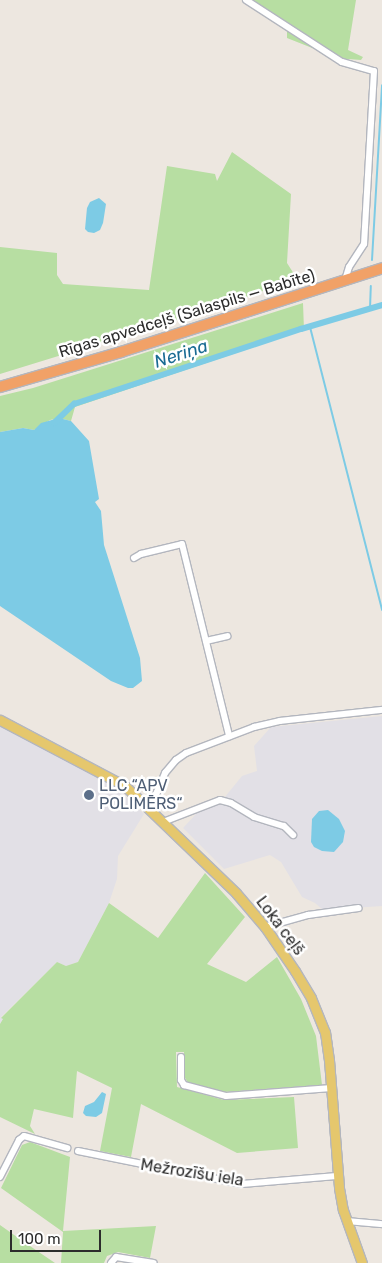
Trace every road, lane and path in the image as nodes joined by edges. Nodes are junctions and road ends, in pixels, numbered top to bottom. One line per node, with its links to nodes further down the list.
1 (246, 0): 3 (street)
2 (382, 268): 3 (highway, Rīgas apvedceļš (Salaspils — Babīte))
3 (345, 280): 4 (highway, Rīgas apvedceļš (Salaspils — Babīte))
4 (0, 387)
5 (134, 558): 7 (street)
6 (227, 636): 7 (street)
7 (206, 641): 10 (street)
8 (382, 710): 10 (street)
9 (0, 720): 11 (main road, Loka ceļš)
10 (229, 736): 11 (street)
11 (147, 806): 12 (main road, Loka ceļš)
12 (162, 822): 13 (street); 15 (main road, Loka ceļš)
13 (293, 835)
14 (359, 908): 15 (street)
15 (265, 928): 17 (main road, Loka ceļš)
16 (181, 1057): 17 (street)
17 (332, 1088): 20 (main road, Loka ceļš)
18 (67, 1148): 21 (street)
19 (78, 1151): 20 (street, Mežrozīšu iela)
20 (337, 1176): 22 (main road, Loka ceļš)
21 (0, 1177)
22 (347, 1221): 23 (street); 26 (main road, Loka ceļš)
23 (382, 1224)
24 (111, 1263): 25 (street)
25 (154, 1263)
26 (362, 1263)

